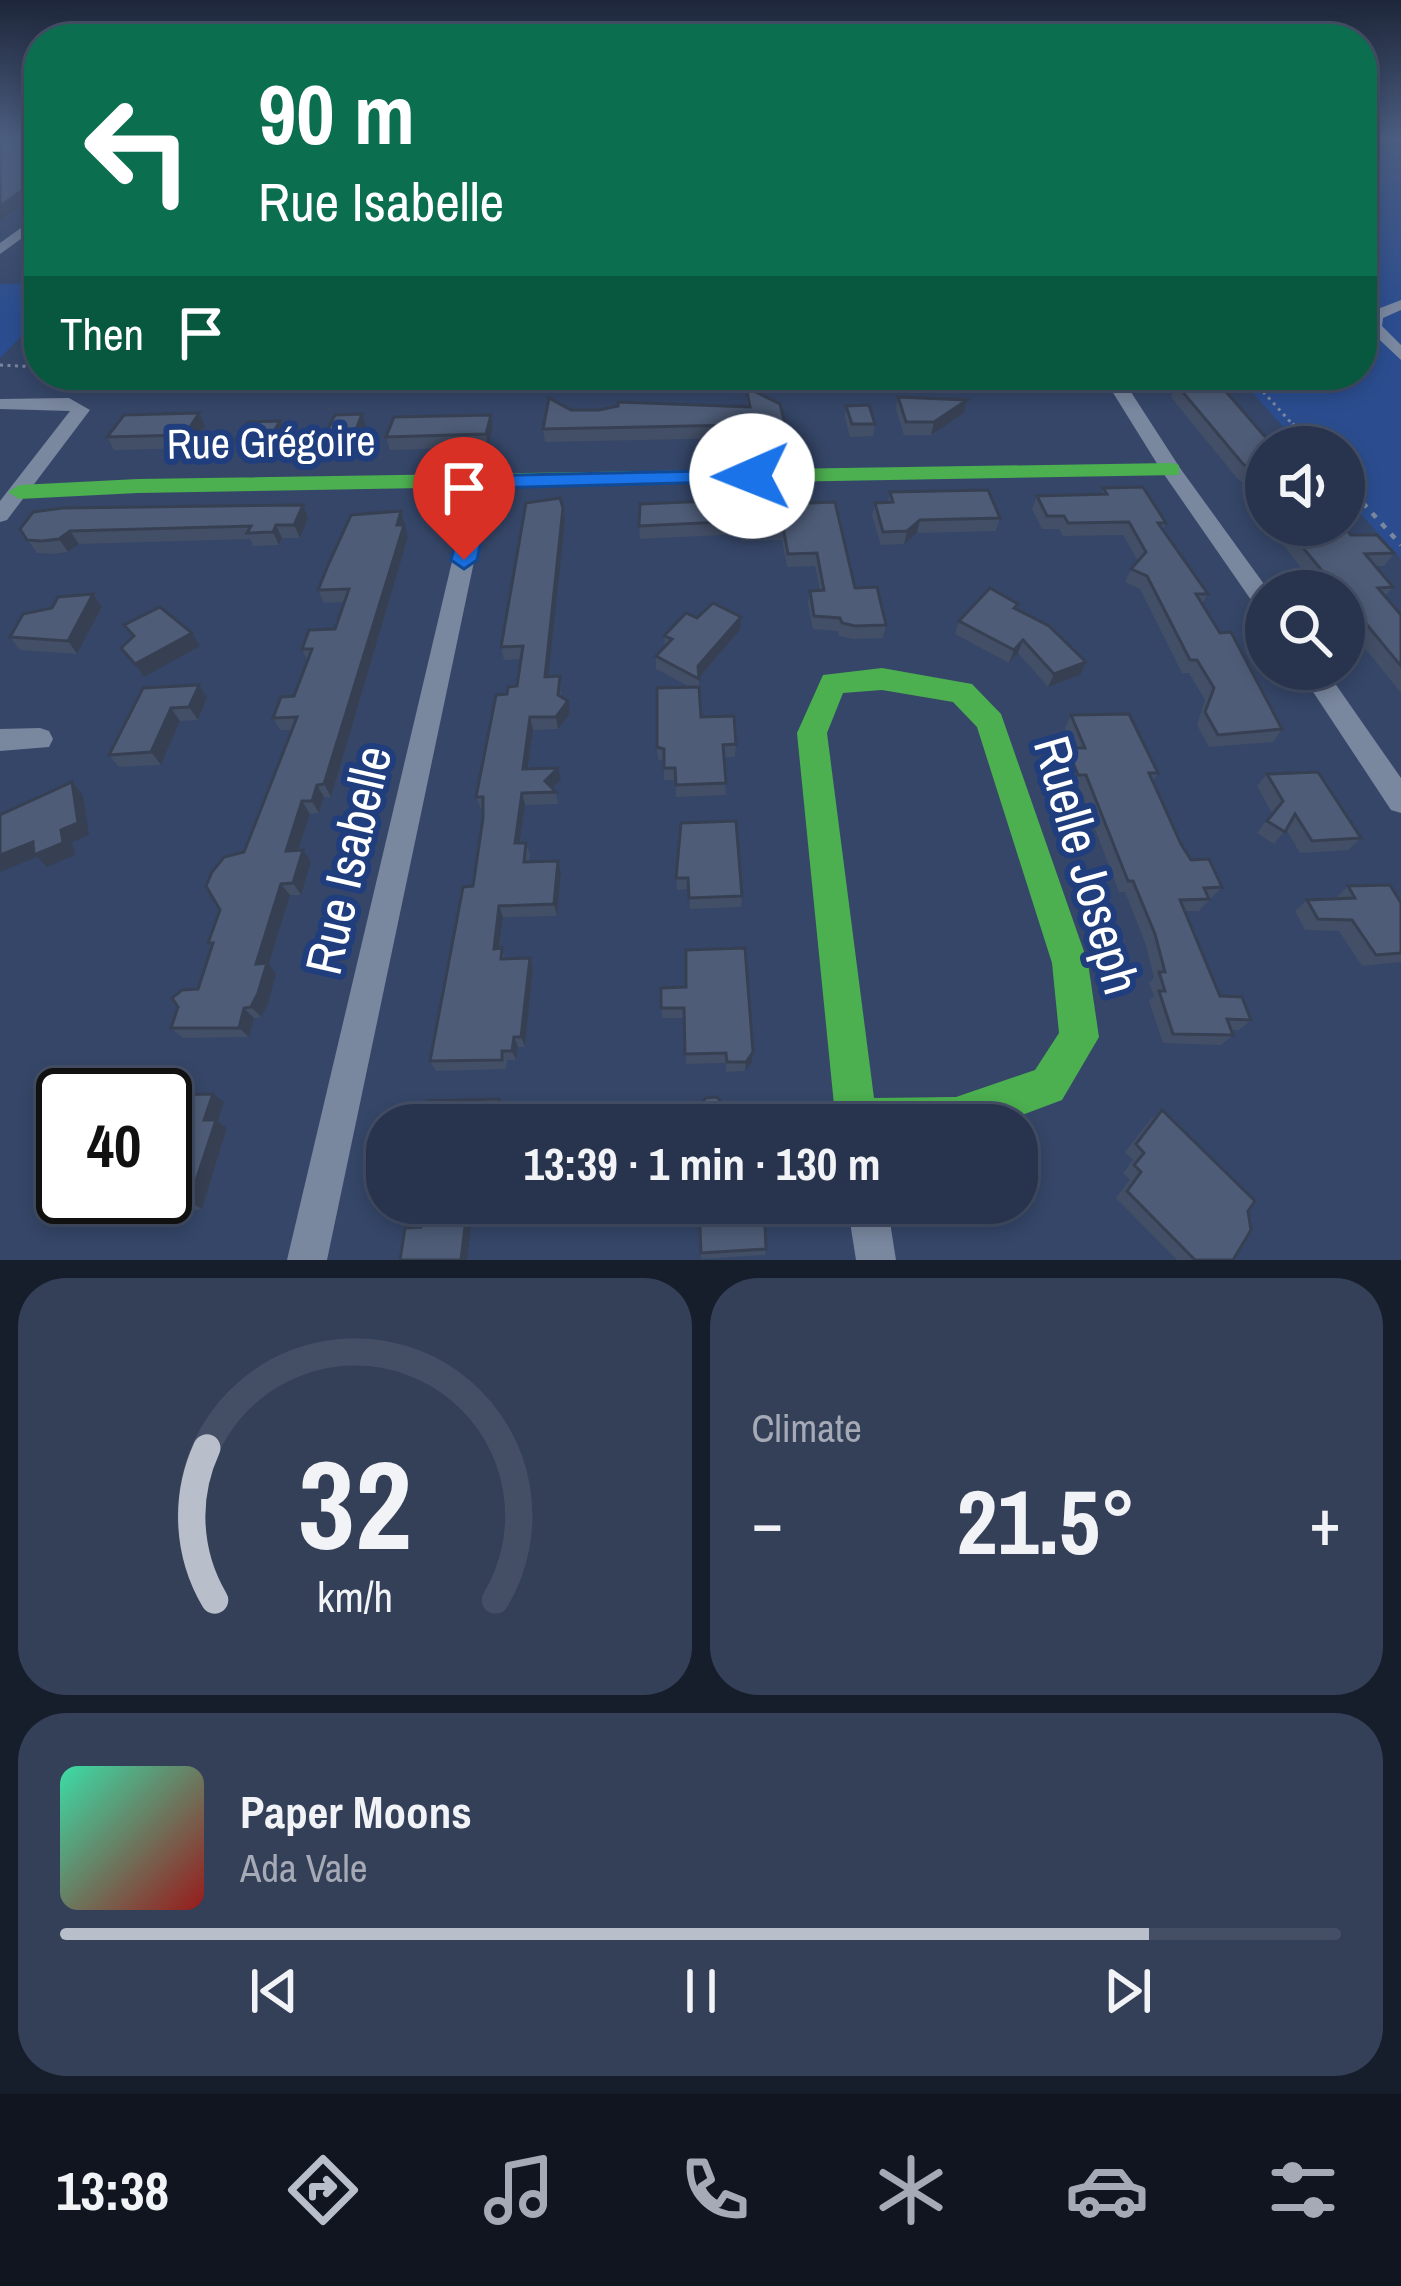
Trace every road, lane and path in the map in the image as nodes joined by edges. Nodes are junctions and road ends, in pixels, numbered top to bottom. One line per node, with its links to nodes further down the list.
1 (24, 231): 2 (street)
2 (0, 250)
3 (1377, 330): 4 (street)
4 (1401, 355)
5 (1120, 390): 9 (street)
6 (1262, 390): 8 (path)
7 (0, 404): 11 (street)
8 (1294, 426)
9 (1171, 470): 10 (street, Rue Grégoire); 15 (street)
10 (482, 481): 11 (street, Rue Grégoire); 22 (street, Rue Isabelle)
11 (19, 493): 13 (street)
12 (1365, 505): 14 (path)
13 (0, 514)
14 (1401, 544)
15 (1245, 574)
16 (1324, 690): 19 (street)
17 (40, 739): 18 (street)
18 (0, 740)
19 (1401, 801)
20 (857, 1122): 20 (street, Ruelle Joseph)
21 (870, 1224): 23 (street)
22 (307, 1260)
23 (876, 1260)

